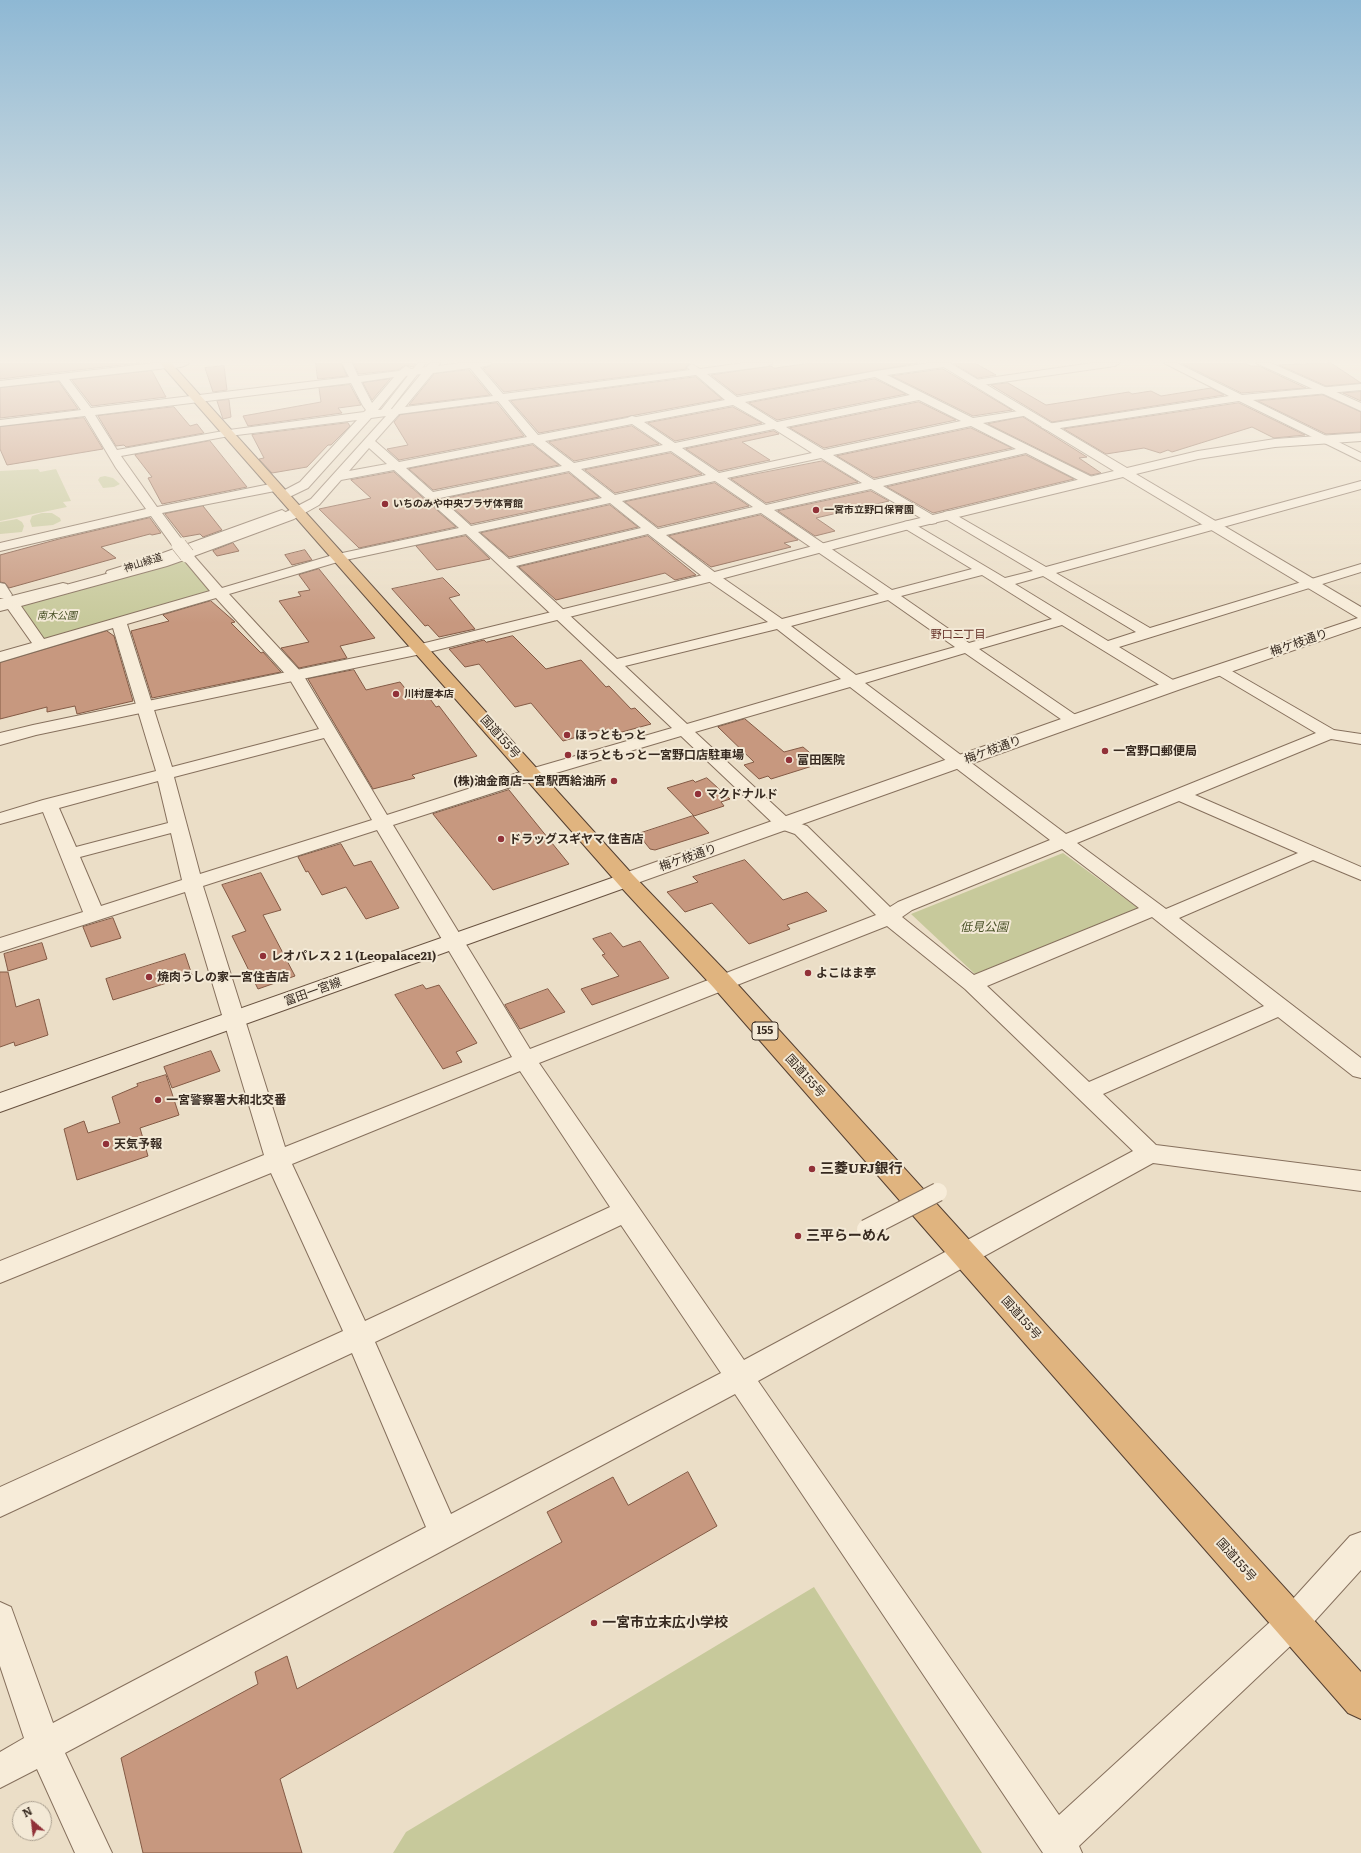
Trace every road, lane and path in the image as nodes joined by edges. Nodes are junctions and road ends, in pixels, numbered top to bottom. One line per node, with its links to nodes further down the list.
1 (109, 449): 17 (street)
2 (137, 449): 17 (street)
3 (243, 449): 30 (highway, 国道155号 / 155)
4 (339, 449): 30 (street)
5 (361, 449): 23 (street)
6 (378, 449): 20 (street)
7 (475, 449): 20 (street)
8 (549, 449): 21 (street)
9 (660, 449): 21 (street)
10 (676, 449): 24 (street)
11 (814, 449): 18 (street)
12 (843, 449): 18 (street)
13 (1085, 449): 22 (street)
14 (1227, 449): 22 (street)
15 (1347, 449): 19 (street)
16 (1026, 450): 25 (street); 26 (street)
17 (112, 454): 32 (street)
18 (822, 454): 24 (street); 26 (street)
19 (1361, 456)
20 (396, 465): 23 (street); 28 (street)
21 (571, 467): 28 (street); 29 (street)
22 (1125, 473): 25 (street); 36 (street)
23 (338, 476): 30 (street)
24 (717, 476): 29 (street); 31 (street)
25 (1090, 481): 33 (street)
26 (874, 485): 31 (street); 34 (street)
27 (1361, 486): 36 (street)
28 (431, 496): 37 (street)
29 (612, 499): 37 (street); 38 (street)
30 (286, 502): 32 (street); 41 (street); 42 (highway, 国道155号 / 155); 52 (street, 神山緑道)
31 (763, 509): 38 (street); 40 (street)
32 (154, 511): 39 (street); 41 (street)
33 (949, 515): 34 (street); 46 (street)
34 (931, 520): 35 (street)
35 (909, 525): 40 (street); 45 (street)
36 (1212, 525): 46 (street); 49 (street)
37 (467, 530): 42 (street); 43 (street)
38 (654, 531): 43 (street); 47 (street)
39 (0, 547)
40 (821, 547): 47 (street); 51 (street)
41 (183, 550): 50 (street); 52 (street)
42 (338, 558): 50 (street); 63 (highway, 国道155号 / 155)
43 (506, 564): 53 (street)
44 (1361, 568): 49 (street)
45 (982, 571): 48 (street); 51 (street)
46 (1045, 572): 48 (street); 59 (street)
47 (712, 577): 53 (street); 58 (street)
48 (1003, 583): 55 (street)
49 (1311, 584): 54 (street); 59 (street)
50 (219, 593): 57 (street); 67 (street)
51 (891, 595): 58 (street); 62 (street)
52 (3, 599): 60 (street)
53 (561, 614): 63 (street); 65 (street)
54 (1361, 614)
55 (1063, 620): 61 (street); 62 (street)
56 (1361, 622): 66 (street, 梅ケ枝通り)
57 (119, 623): 60 (street); 70 (street)
58 (780, 624): 65 (street); 68 (street)
59 (1148, 633): 61 (street)
60 (41, 645): 64 (street)
61 (1106, 646): 69 (street)
62 (968, 648): 68 (street); 71 (street)
63 (421, 649): 67 (street); 79 (highway, 国道155号 / 155)
64 (0, 657)
65 (615, 664): 72 (street)
66 (1220, 670): 69 (street, 梅ケ枝通り); 74 (street)
67 (296, 676): 70 (street); 73 (street)
68 (854, 681): 72 (street); 77 (street)
69 (1172, 686): 71 (street, 梅ケ枝通り)
70 (144, 708): 75 (street); 78 (street)
71 (1074, 721): 77 (street, 梅ケ枝通り)
72 (683, 731): 79 (street); 84 (street)
73 (330, 732): 78 (street); 83 (street)
74 (1329, 734): 76 (street); 80 (street)
75 (0, 739)
76 (1361, 739)
77 (958, 762): 84 (street, 梅ケ枝通り); 86 (street)
78 (165, 774): 81 (street); 85 (street)
79 (533, 774): 83 (street); 90 (highway, 国道155号 / 155)
80 (1180, 795): 86 (street); 88 (street)
81 (49, 804): 82 (street); 87 (street)
82 (0, 819)
83 (382, 822): 91 (street); 95 (street)
84 (784, 824): 90 (street, 梅ケ枝通り); 94 (street)
85 (178, 826): 87 (street); 91 (street)
86 (1065, 842): 92 (street); 94 (street)
87 (69, 854): 93 (street)
88 (1312, 854): 89 (street); 92 (street)
89 (1361, 874)
90 (626, 880): 95 (street, 富田一宮線); 97 (highway, 国道155号 / 155)
91 (192, 882): 93 (street); 100 (street)
92 (1159, 913): 98 (street); 99 (street)
93 (94, 914): 96 (street)
94 (888, 916): 97 (street); 98 (street)
95 (452, 941): 100 (street, 富田一宮線); 101 (street)
96 (0, 945)
97 (722, 982): 101 (street); 111 (highway, 国道155号 / 155)
98 (972, 984): 103 (street)
99 (1281, 1007): 102 (street); 103 (street)
100 (236, 1020): 104 (street, 富田一宮線); 106 (street)
101 (525, 1060): 106 (street); 109 (street)
102 (1361, 1070)
103 (1087, 1092): 105 (street)
104 (0, 1103)
105 (1150, 1153): 107 (street); 111 (street)
106 (277, 1159): 112 (street); 113 (street)
107 (1361, 1181)
108 (938, 1192): 110 (street, bridge)
109 (626, 1211): 113 (street); 114 (street)
110 (866, 1229)
111 (964, 1254): 114 (street); 119 (highway, 国道155号 / 155)
112 (0, 1272)
113 (359, 1337): 115 (street); 116 (street)
114 (739, 1377): 116 (street); 123 (street)
115 (0, 1502)
116 (444, 1533): 121 (street)
117 (1361, 1547): 119 (street)
118 (0, 1618): 121 (street)
119 (1292, 1623): 120 (highway, 国道155号 / 155); 123 (street)
120 (1361, 1700)
121 (44, 1746): 122 (street); 124 (street)
122 (0, 1771)
123 (1060, 1847)
124 (94, 1853)

